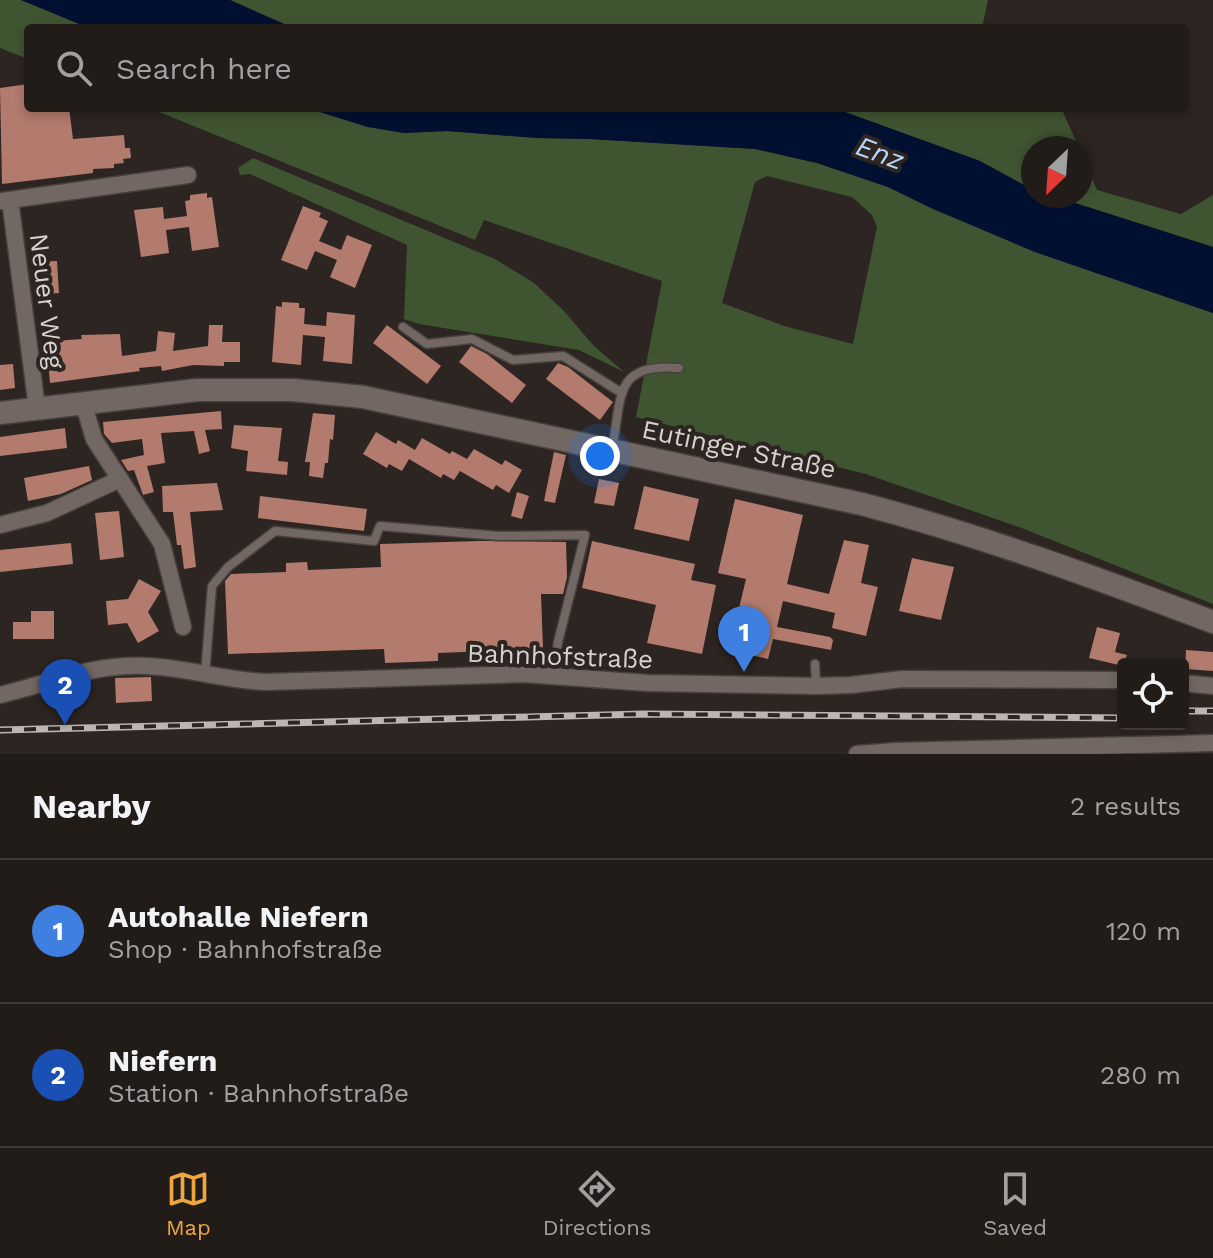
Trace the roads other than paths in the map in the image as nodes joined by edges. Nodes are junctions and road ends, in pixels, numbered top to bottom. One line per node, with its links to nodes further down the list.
1 (188, 175): 2 (street, Neuer Weg)
2 (5, 201): 7 (street, Neuer Weg)
3 (403, 327): 5 (lane)
4 (679, 368): 5 (lane)
5 (623, 391): 9 (lane)
6 (83, 402): 7 (street, Eutinger Straße); 9 (street, Eutinger Straße); 10 (street)
7 (37, 408): 8 (street, Eutinger Straße)
8 (0, 413)
9 (612, 450): 12 (street, Eutinger Straße)
10 (120, 479): 11 (street); 13 (street)
11 (0, 525)
12 (1213, 622)
13 (183, 627)
14 (815, 664): 19 (lane)
15 (205, 675): 16 (street, Bahnhofstraße); 16 (lane); 21 (street, Bahnhofstraße)
16 (554, 675): 19 (street, Bahnhofstraße)
17 (1117, 680): 19 (street, Bahnhofstraße)
18 (1189, 684): 20 (street)
19 (816, 686)
20 (1213, 686)
21 (0, 695)
22 (1213, 743): 23 (street)
23 (857, 754)

